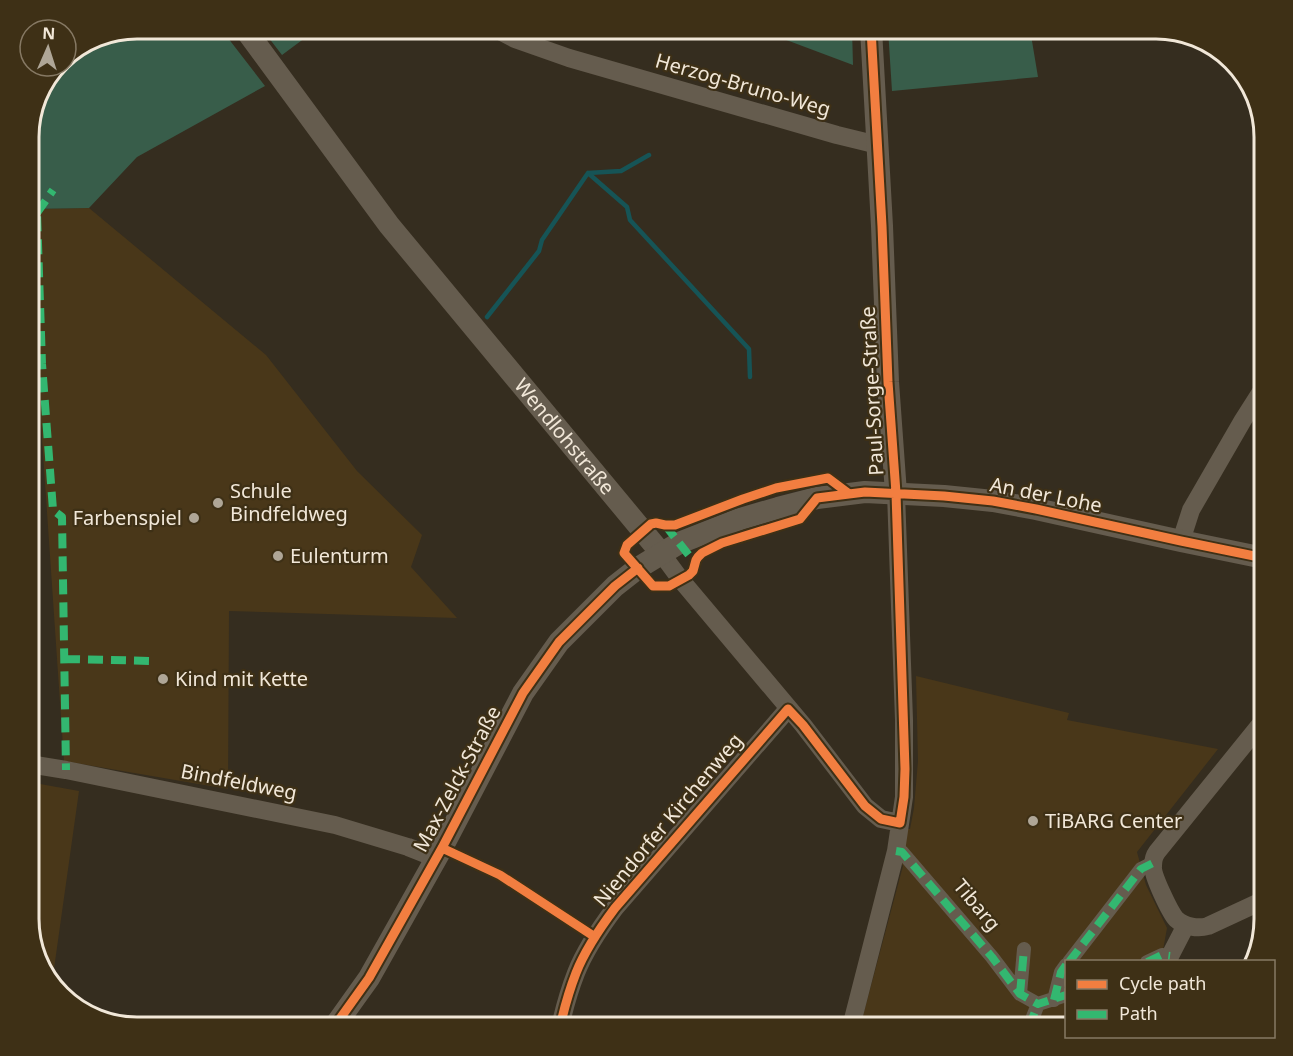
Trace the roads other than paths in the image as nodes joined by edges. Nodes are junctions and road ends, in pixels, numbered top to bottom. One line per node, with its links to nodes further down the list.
1 (253, 39): 8 (street, Wendlohstraße)
2 (515, 39): 4 (street, Herzog-Bruno-Weg)
3 (872, 39): 4 (street, Paul-Sorge-Straße)
4 (878, 145): 6 (street, Paul-Sorge-Straße)
5 (1254, 403): 7 (street)
6 (896, 493): 7 (street, An der Lohe); 8 (street, An der Lohe); 13 (street, Paul-Sorge-Straße)
7 (1181, 542): 9 (street, An der Lohe)
8 (661, 553): 10 (street, Wendlohstraße); 15 (street, Max-Zelck-Straße)
9 (1254, 556)
10 (788, 709): 13 (street, Wendlohstraße); 28 (street, Niendorfer Kirchenweg)
11 (1254, 732): 16 (street)
12 (39, 766): 15 (street, Bindfeldweg)
13 (900, 823): 14 (street, Paul-Sorge-Straße)
14 (896, 851): 24 (street, Tibarg); 29 (street, Paul-Sorge-Straße)
15 (436, 858): 27 (street, Max-Zelck-Straße)
16 (1152, 863): 18 (street); 21 (street)
17 (1254, 905): 18 (street)
18 (1186, 925): 20 (street)
19 (1024, 949): 24 (street)
20 (1170, 959): 22 (street)
21 (1070, 960)
22 (1151, 960)
23 (1065, 967): 25 (street)
24 (1020, 994): 26 (street, Tibarg)
25 (1060, 998): 26 (street)
26 (1038, 1004): 30 (street)
27 (342, 1017)
28 (563, 1017)
29 (854, 1017)
30 (1033, 1017)

